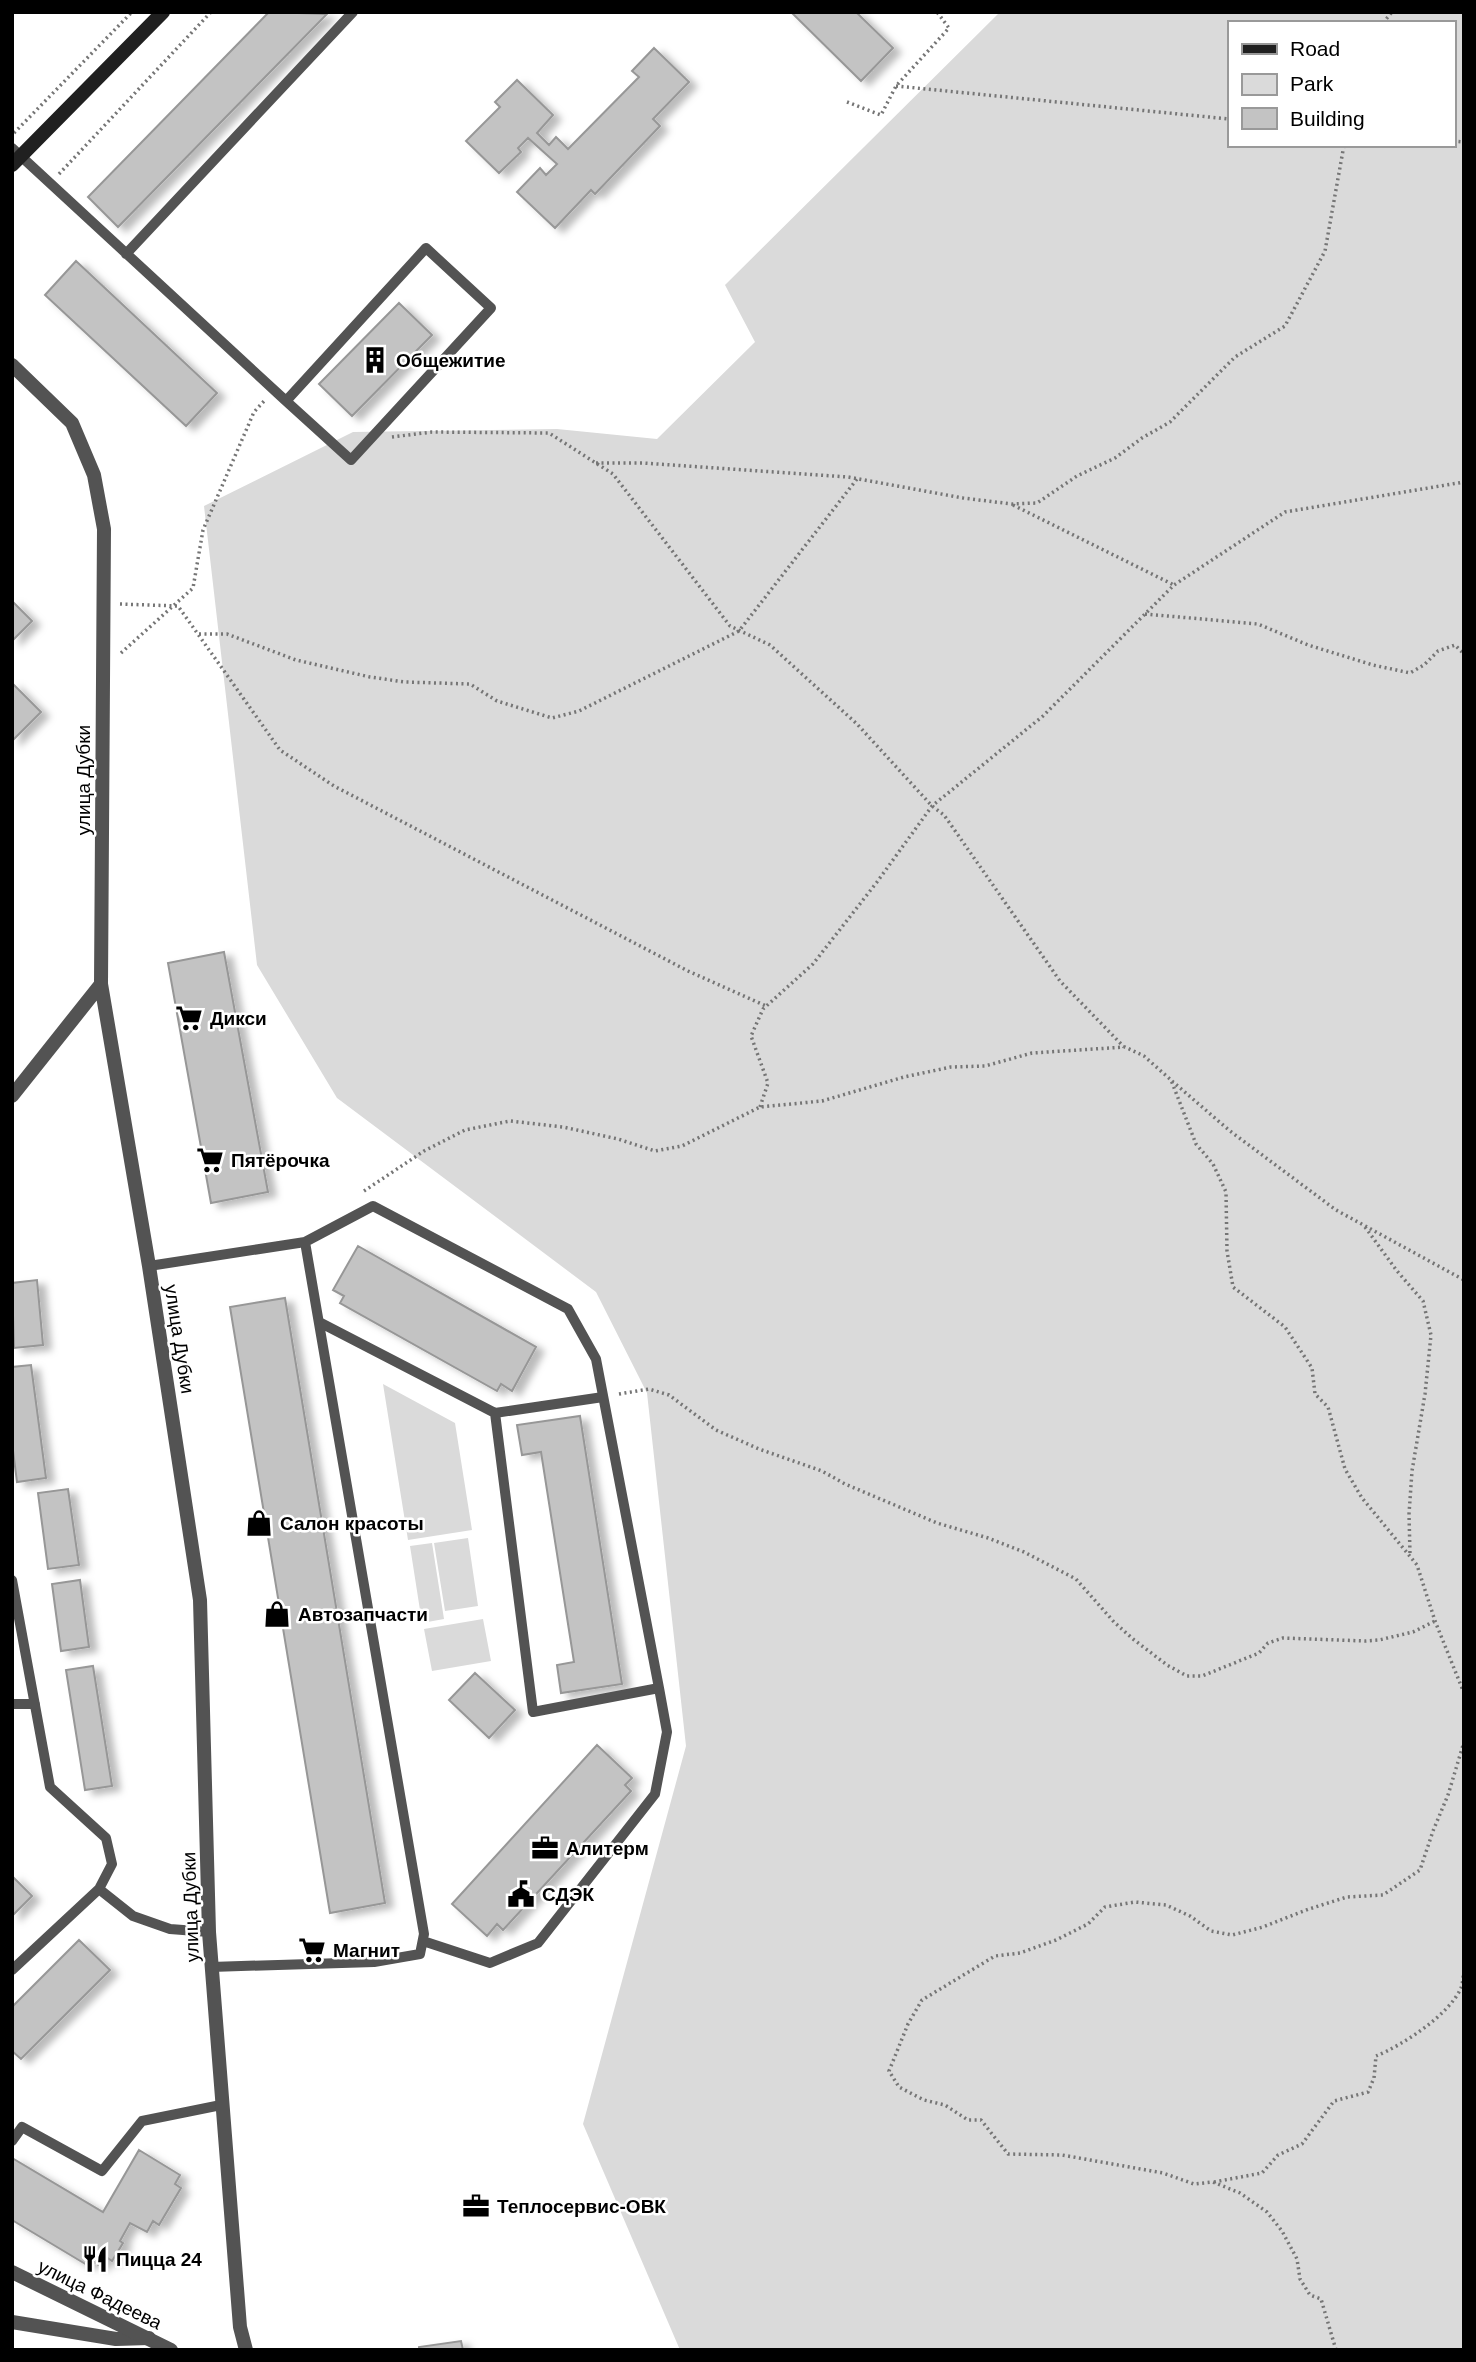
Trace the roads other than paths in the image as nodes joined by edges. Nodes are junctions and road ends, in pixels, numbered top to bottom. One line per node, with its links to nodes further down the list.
1 (163, 12): 3 (main road)
2 (354, 12): 4 (lane)
3 (15, 156): 4 (lane)
4 (126, 254): 6 (lane)
5 (12, 365): 7 (street, улица Дубки)
6 (286, 401): 6 (lane)
7 (101, 984): 8 (street); 10 (street, улица Дубки)
8 (12, 1096)
9 (305, 1242): 10 (lane); 11 (lane); 12 (lane)
10 (149, 1266): 19 (street, улица Дубки)
11 (319, 1322): 13 (lane); 20 (lane)
12 (603, 1397): 13 (lane); 15 (lane)
13 (495, 1413): 15 (lane)
14 (12, 1580): 17 (lane)
15 (659, 1688): 20 (lane)
16 (12, 1704): 17 (lane)
17 (35, 1704): 18 (lane)
18 (99, 1889): 19 (lane); 22 (lane)
19 (209, 1932): 21 (street, улица Дубки)
20 (423, 1941): 21 (lane)
21 (211, 1967): 23 (street, улица Дубки)
22 (12, 1970)
23 (221, 2105): 24 (lane); 29 (street, улица Дубки)
24 (12, 2141)
25 (15, 2275): 27 (street, улица Фадеева)
26 (12, 2322): 27 (street)
27 (149, 2338): 28 (street, улица Фадеева)
28 (171, 2350)
29 (246, 2350)

